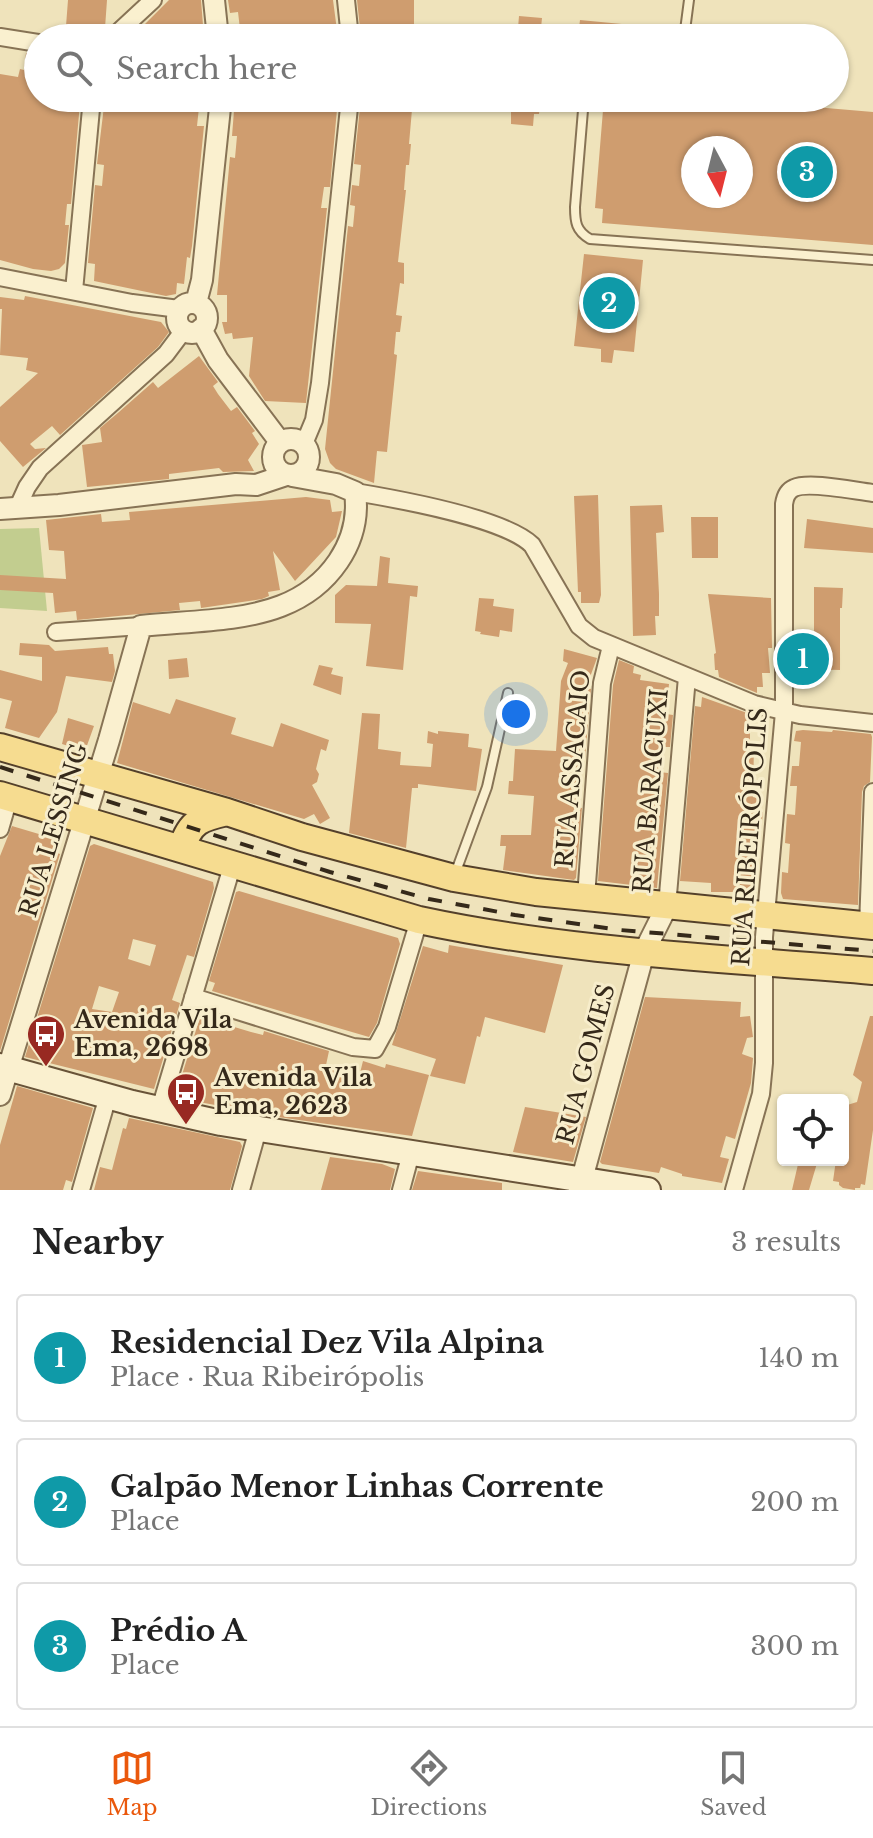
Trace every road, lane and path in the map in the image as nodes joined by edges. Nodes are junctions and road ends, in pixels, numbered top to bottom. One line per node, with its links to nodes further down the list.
1 (153, 0): 5 (street)
2 (214, 0): 6 (street)
3 (346, 0): 7 (street)
4 (689, 0): 8 (lane)
5 (127, 24)
6 (217, 24)
7 (349, 24)
8 (686, 24)
9 (0, 37): 10 (street)
10 (24, 41)
11 (91, 112): 17 (street)
12 (220, 112): 18 (street)
13 (349, 112): 21 (street)
14 (583, 112): 15 (lane)
15 (873, 260)
16 (0, 277): 17 (street)
17 (74, 291): 18 (street)
18 (187, 306): 19 (street)
19 (192, 330): 20 (street); 26 (street)
20 (277, 447): 21 (street); 22 (street); 23 (street)
21 (307, 450): 22 (street); 24 (street)
22 (289, 476): 23 (street); 24 (street)
23 (236, 484): 26 (street)
24 (346, 488): 27 (street); 29 (street)
25 (873, 493): 32 (street, RUA RIBEIRÓPOLIS)
26 (8, 509)
27 (141, 626): 28 (street); 35 (street, RUA LESSING)
28 (56, 632)
29 (611, 646): 30 (street); 44 (street, RUA ASSACAIO)
30 (687, 677): 32 (street); 45 (street, RUA BARACUXI)
31 (508, 693): 43 (lane)
32 (784, 712): 33 (street); 46 (street, RUA RIBEIRÓPOLIS)
33 (873, 723)
34 (0, 747): 35 (main road)
35 (98, 776): 38 (main road); 39 (street, RUA LESSING)
36 (873, 792): 48 (street)
37 (4, 796): 39 (main road); 40 (street)
38 (227, 812): 41 (main road); 43 (main road)
39 (85, 819): 41 (main road); 53 (street, RUA LESSING)
40 (0, 829)
41 (182, 848): 42 (main road)
42 (233, 863): 47 (main road); 52 (street)
43 (454, 878): 44 (main road)
44 (586, 897): 45 (main road)
45 (667, 906): 46 (main road); 49 (street, RUA BARACUXI)
46 (766, 914): 48 (main road); 50 (street, RUA RIBEIRÓPOLIS)
47 (419, 920): 49 (main road); 52 (street)
48 (871, 926)
49 (644, 952): 50 (main road); 59 (street, RUA GOMES)
50 (763, 962): 51 (main road); 64 (street, RUA RIBEIRÓPOLIS)
51 (873, 971)
52 (193, 997): 56 (street)
53 (4, 1067): 54 (street, RUA LESSING); 55 (main road)
54 (0, 1095)
55 (108, 1096): 56 (main road); 60 (street)
56 (160, 1109): 57 (main road)
57 (258, 1129): 58 (main road); 61 (street)
58 (411, 1153): 59 (main road); 62 (street)
59 (580, 1185): 63 (main road)
60 (81, 1190)
61 (241, 1190)
62 (401, 1190)
63 (648, 1190)
64 (734, 1190)

